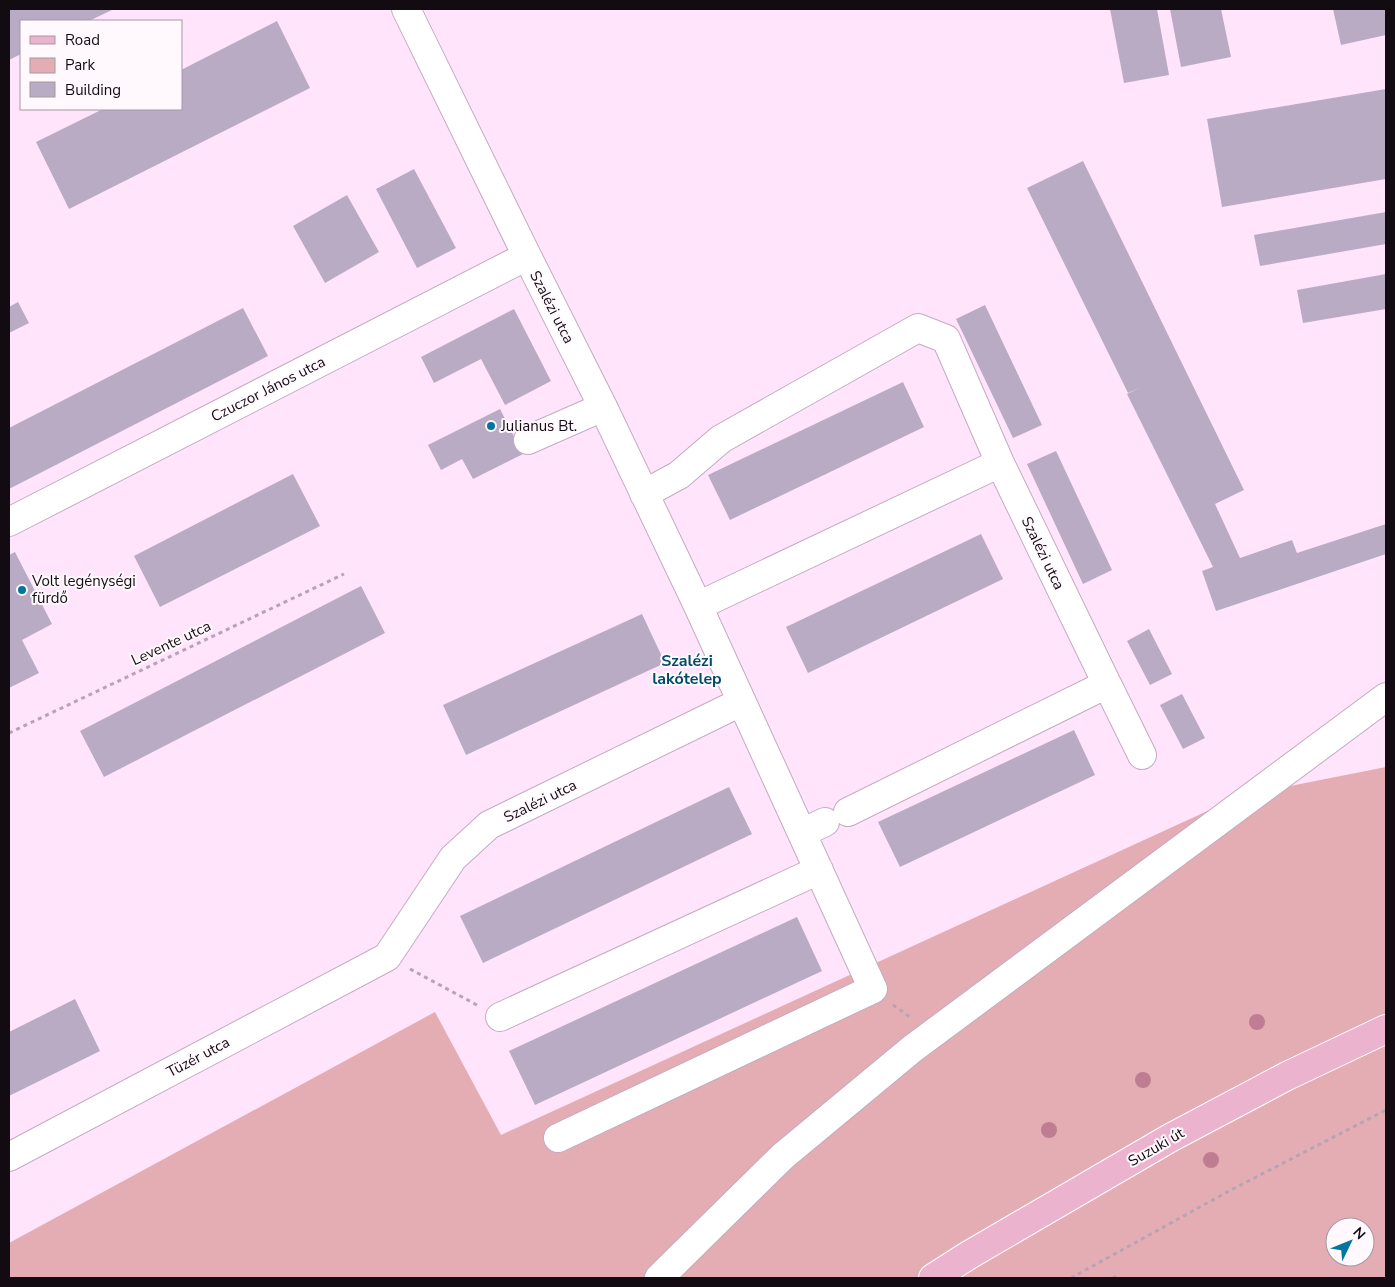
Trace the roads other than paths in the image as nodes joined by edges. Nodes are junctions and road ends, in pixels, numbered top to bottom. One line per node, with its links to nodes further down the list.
1 (406, 9): 2 (street, Szalézi utca)
2 (527, 256): 3 (street, Szalézi utca); 7 (street, Czuczor János utca)
3 (603, 407): 4 (street); 6 (street, Szalézi utca)
4 (528, 440)
5 (1000, 463): 6 (street, Szalézi utca); 8 (street); 9 (street, Szalézi utca)
6 (644, 494): 8 (street, Szalézi utca)
7 (9, 522)
8 (698, 606): 11 (street, Szalézi utca)
9 (1107, 684): 12 (street, Szalézi utca); 13 (street)
10 (1386, 697): 20 (street)
11 (741, 702): 13 (street, Szalézi utca); 15 (street, Szalézi utca)
12 (1142, 756)
13 (825, 822): 14 (street, Szalézi utca)
14 (818, 870): 16 (street); 18 (street, Szalézi utca)
15 (387, 957): 19 (street, Tüzér utca)
16 (500, 1017)
17 (1386, 1029): 21 (main road, Suzuki út)
18 (558, 1138)
19 (9, 1157)
20 (659, 1278)
21 (933, 1278)

